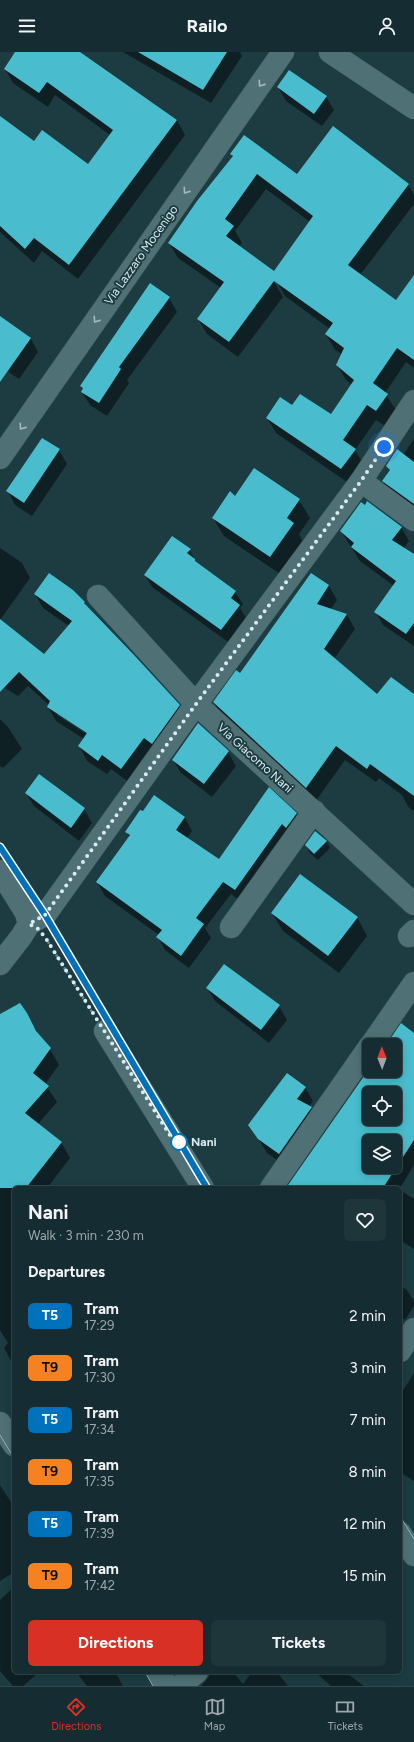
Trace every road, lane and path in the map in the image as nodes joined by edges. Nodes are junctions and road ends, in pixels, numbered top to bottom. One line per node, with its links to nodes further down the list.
1 (283, 52): 5 (street, Via Lazzaro Mocenigo, one-way to 5)
2 (330, 52): 3 (street)
3 (414, 108)
4 (414, 401): 6 (street)
5 (0, 458)
6 (361, 481): 7 (street); 9 (street)
7 (414, 520)
8 (98, 596): 9 (street, Via Giacomo Nani)
9 (196, 704): 10 (street, Via Giacomo Nani); 13 (street)
10 (314, 811): 12 (street, Via Giacomo Nani); 14 (street)
11 (0, 871): 13 (street)
12 (414, 904)
13 (29, 924): 15 (street); 17 (path)
14 (231, 927)
15 (0, 964)
16 (414, 983): 18 (street)
17 (105, 1032): 20 (street)
18 (376, 1038)
19 (362, 1058): 21 (street)
20 (202, 1186)
21 (272, 1186)
22 (414, 1329): 23 (street)
23 (402, 1348)
24 (0, 1423): 25 (street)
25 (12, 1442)
26 (402, 1536): 27 (street)
27 (414, 1555)
28 (159, 1674): 30 (street)
29 (195, 1674): 31 (street)
30 (167, 1686)
31 (180, 1686)

